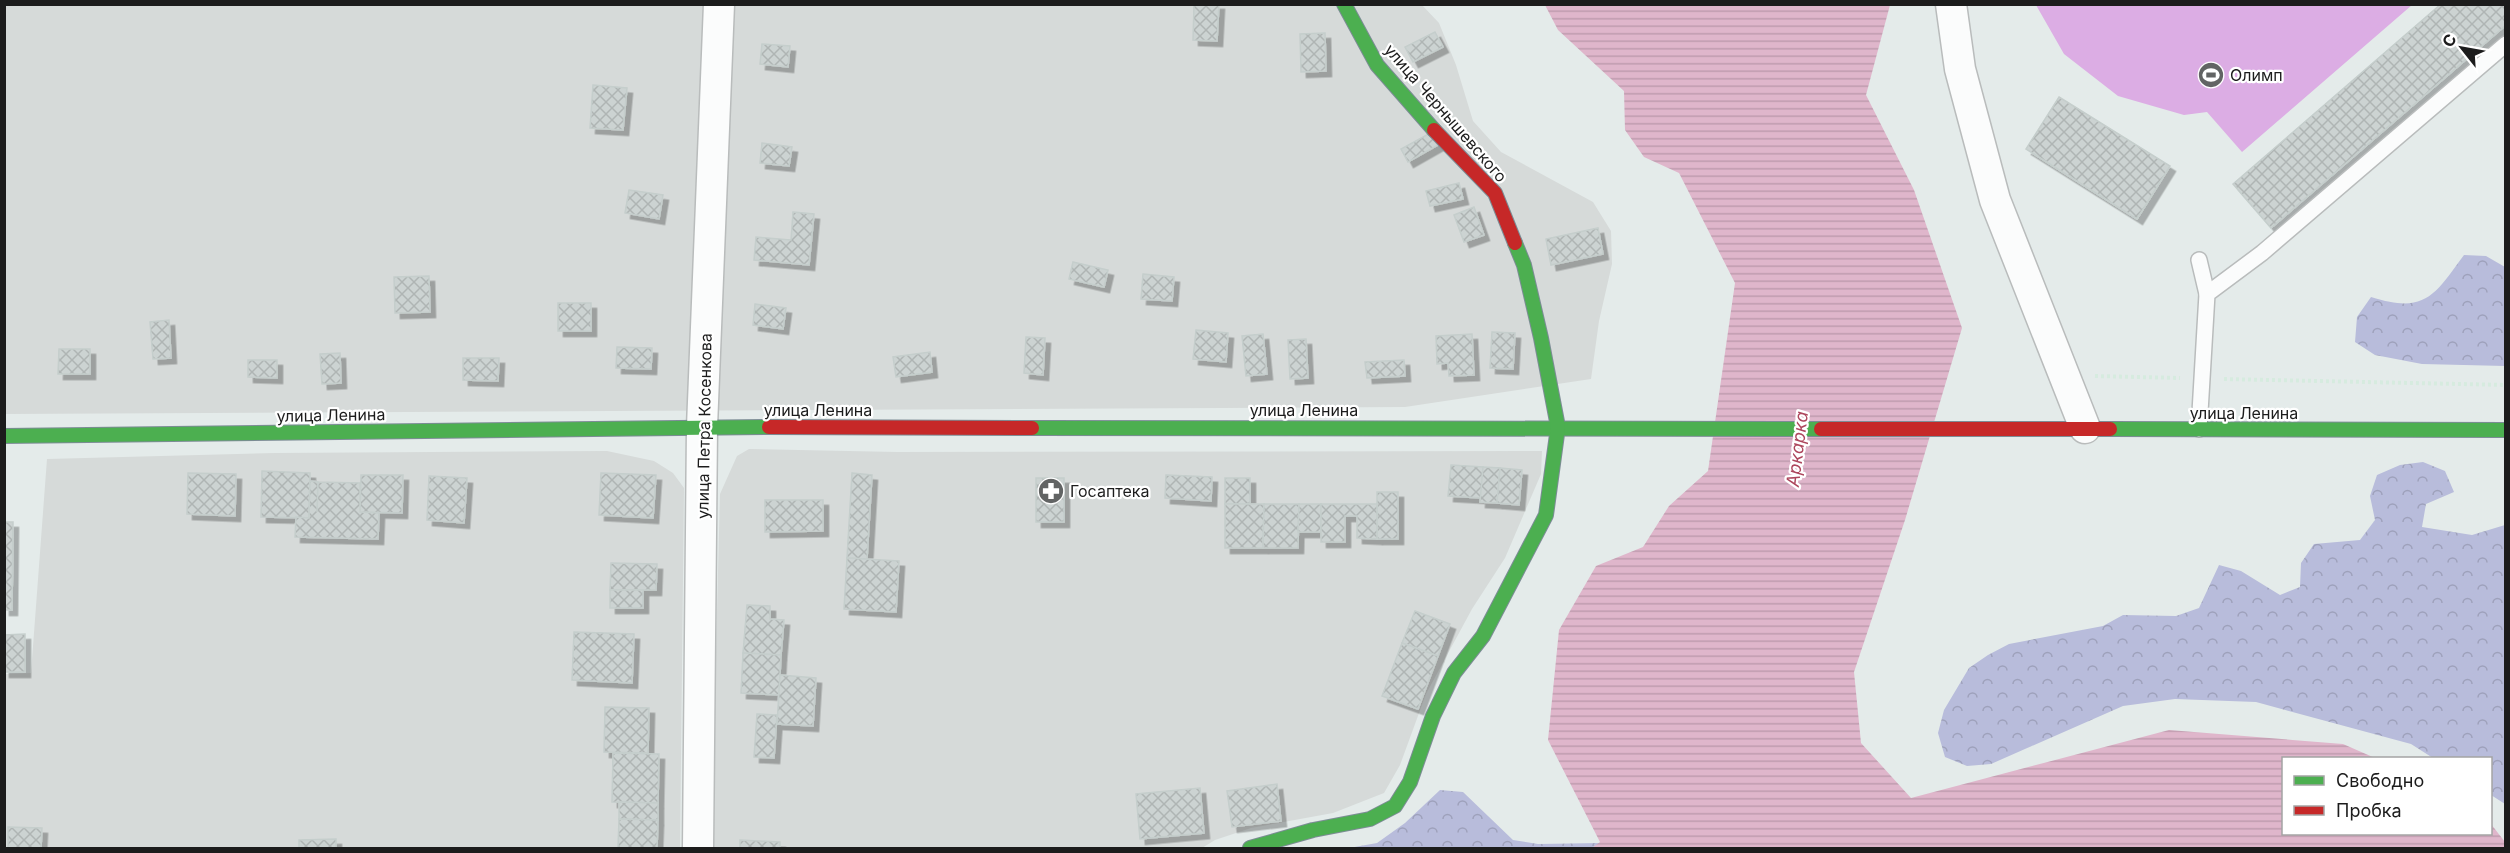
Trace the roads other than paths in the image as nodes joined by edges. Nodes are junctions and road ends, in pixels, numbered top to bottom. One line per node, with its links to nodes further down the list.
1 (719, 4): 7 (street, улица Петра Косенкова)
2 (1344, 4): 8 (main road, улица Чернышевского)
3 (1951, 4): 9 (street)
4 (2505, 44): 6 (lane)
5 (2199, 260): 6 (lane)
6 (2207, 294): 10 (lane)
7 (702, 427): 8 (main road, улица Ленина); 12 (main road, улица Ленина); 13 (street, улица Петра Косенкова)
8 (1558, 427): 9 (main road, улица Ленина); 14 (main road, улица Чернышевского)
9 (2085, 429): 10 (main road, улица Ленина)
10 (2199, 429): 11 (main road, улица Ленина)
11 (2505, 430)
12 (4, 436)
13 (698, 849)
14 (1250, 849)

